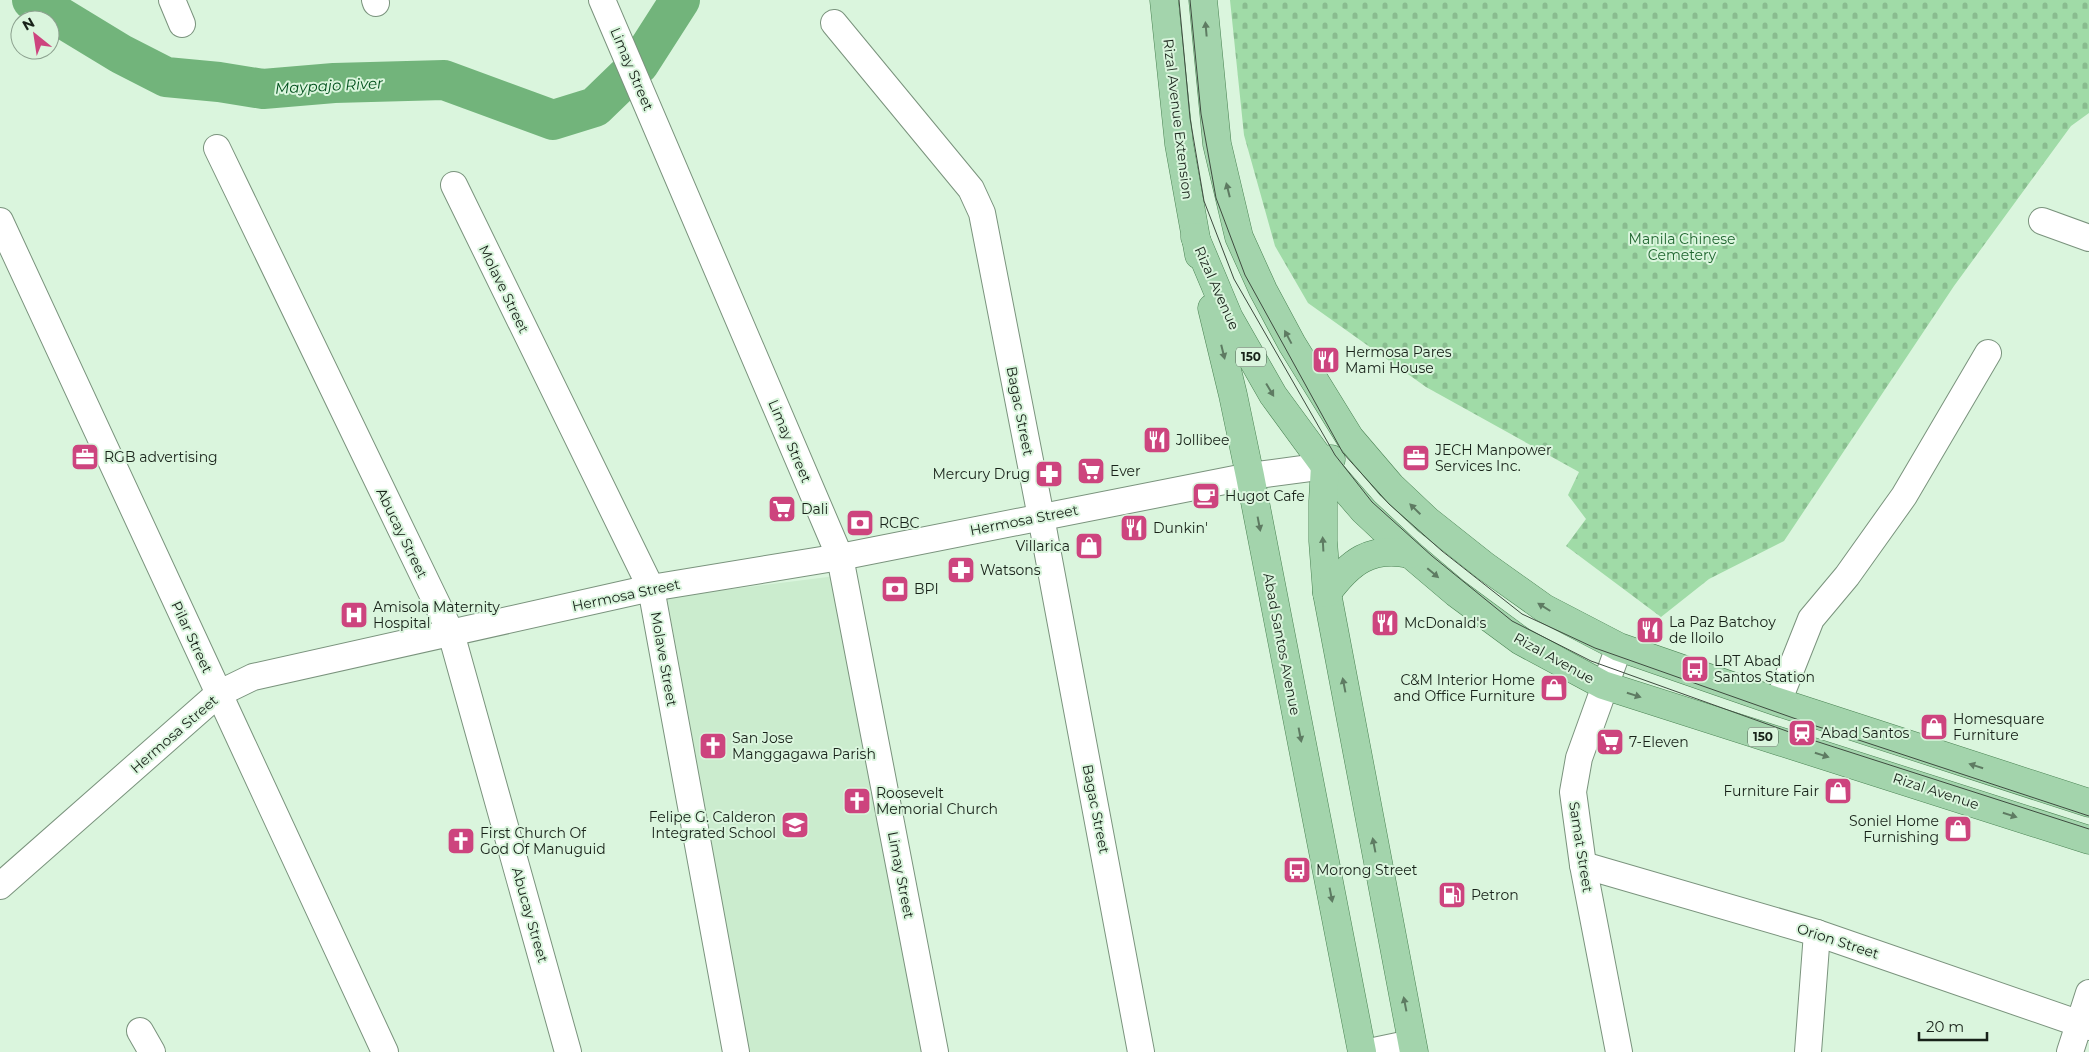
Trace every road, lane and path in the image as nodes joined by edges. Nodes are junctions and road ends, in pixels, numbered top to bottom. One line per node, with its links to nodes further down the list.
1 (172, 0): 6 (street)
2 (602, 0): 19 (street, Limay Street)
3 (1164, 0): 11 (main road, Rizal Avenue Extension / 150)
4 (1203, 0): 14 (main road, one-way to 4)
5 (834, 23): 17 (street, Bagac Street)
6 (182, 24)
7 (217, 148): 22 (street, Abucay Street)
8 (454, 186): 20 (street, Molave Street)
9 (0, 220): 25 (street, Pilar Street)
10 (2042, 221): 12 (street)
11 (1195, 237): 15 (main road, Rizal Avenue / 150, one-way to 15); 16 (main road, Abad Santos Avenue, one-way to 16)
12 (2089, 238)
13 (1988, 353): 26 (street)
14 (1350, 438): 15 (main road); 23 (main road, one-way to 14)
15 (1326, 466): 16 (street, Hermosa Street); 18 (main road, Rizal Avenue / 150); 21 (main road, one-way to 15)
16 (1250, 476): 17 (street, Hermosa Street); 40 (main road, Abad Santos Avenue, one-way to 40)
17 (1041, 517): 19 (street, Hermosa Street); 39 (street, Bagac Street)
18 (1410, 554): 21 (main road); 24 (main road, Rizal Avenue / 150, one-way to 24)
19 (840, 557): 20 (street, Hermosa Street); 38 (street, Limay Street)
20 (651, 588): 22 (street, Hermosa Street); 37 (street, Molave Street)
21 (1327, 593): 34 (main road, one-way to 21)
22 (451, 633): 25 (street, Hermosa Street); 36 (street, Abucay Street)
23 (1619, 647): 24 (street, Samat Street); 26 (main road)
24 (1604, 686): 28 (main road, Rizal Avenue / 150, one-way to 28); 29 (street, Samat Street)
25 (218, 694): 30 (street, Hermosa Street); 35 (street, Pilar Street)
26 (1778, 702): 27 (main road, one-way to 26)
27 (2089, 803)
28 (2089, 840)
29 (1584, 865): 31 (street, Orion Street); 42 (street, Samat Street)
30 (0, 886)
31 (1817, 933): 33 (street, Orion Street); 43 (street)
32 (2089, 993): 33 (street)
33 (2084, 1025): 44 (street)
34 (1413, 1048): 41 (street)
35 (385, 1052)
36 (568, 1052)
37 (736, 1052)
38 (935, 1052)
39 (1141, 1052)
40 (1362, 1052)
41 (1369, 1052)
42 (1619, 1052)
43 (1808, 1052)
44 (2070, 1052)

